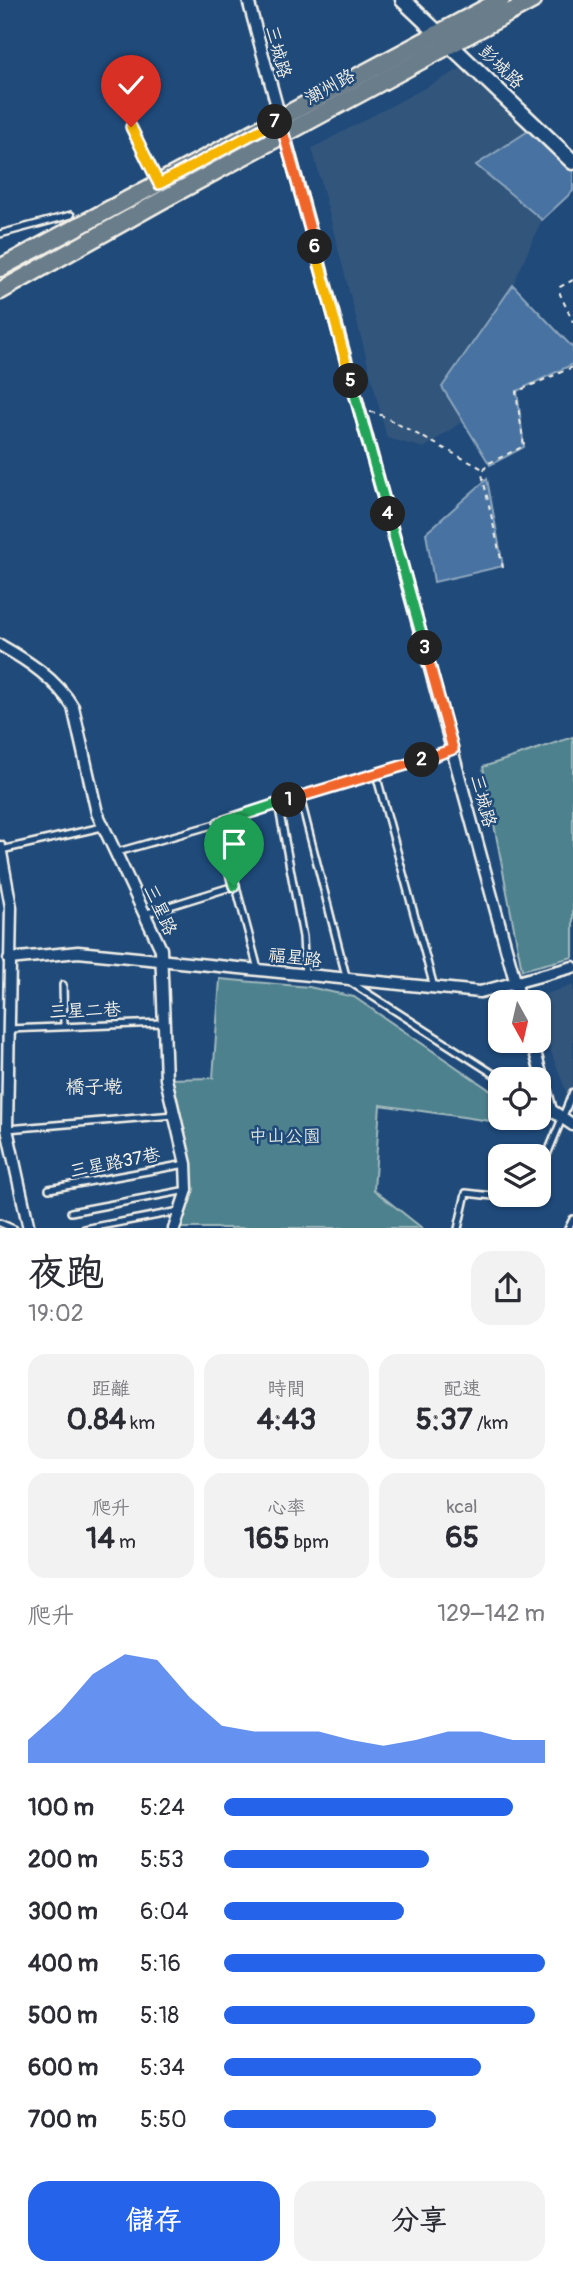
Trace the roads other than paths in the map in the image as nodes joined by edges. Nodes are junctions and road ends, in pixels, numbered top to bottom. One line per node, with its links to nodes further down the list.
1 (248, 0): 7 (street, 三城路)
2 (404, 0): 5 (street, 彭城路)
3 (501, 0): 5 (main road, 潮州路)
4 (533, 0): 5 (main road, 潮州路)
5 (444, 39): 7 (main road, 潮州路); 8 (street, 彭城路)
6 (131, 127): 9 (lane)
7 (282, 127): 9 (main road, 潮州路); 13 (main road, 潮州路); 15 (street, 三城路)
8 (573, 162)
9 (159, 184): 12 (main road, 潮州路)
10 (71, 215): 11 (lane)
11 (0, 234)
12 (0, 268)
13 (0, 291)
14 (0, 645): 20 (street, 三星路)
15 (453, 749): 16 (lane); 31 (street, 三城路)
16 (376, 774): 17 (lane); 33 (lane)
17 (300, 797): 18 (lane); 30 (lane)
18 (278, 803): 19 (lane); 29 (lane)
19 (219, 823): 22 (lane); 23 (lane)
20 (102, 827): 21 (lane); 22 (street, 三星路)
21 (1, 848): 25 (street)
22 (114, 853): 24 (street, 三星路)
23 (234, 886): 24 (lane); 28 (lane)
24 (144, 914): 26 (street, 三星路)
25 (9, 959): 26 (street, 福星路); 37 (street)
26 (162, 959): 28 (street, 福星路); 35 (street, 三星路)
27 (573, 967): 31 (street, 福星路)
28 (258, 969): 29 (street, 福星路)
29 (306, 976): 30 (street, 福星路)
30 (347, 980): 33 (street, 福星路); 38 (lane)
31 (516, 982): 33 (street, 福星路); 34 (street, 三城路)
32 (63, 985): 36 (lane)
33 (434, 988)
34 (518, 990)
35 (162, 1023): 36 (lane, 三星二巷); 41 (street, 三星路)
36 (64, 1026): 37 (lane, 三星二巷)
37 (8, 1029): 44 (street)
38 (488, 1070)
39 (573, 1092): 42 (lane)
40 (551, 1110): 42 (street)
41 (174, 1115): 44 (lane); 46 (street, 三星路)
42 (562, 1121): 43 (street); 45 (lane)
43 (573, 1125)
44 (7, 1129): 55 (street)
45 (551, 1146)
46 (186, 1164): 47 (lane, 三星路37巷); 48 (street, 三星路)
47 (49, 1189)
48 (187, 1190): 50 (street, 三星路); 51 (lane)
49 (488, 1195): 58 (lane)
50 (180, 1211): 56 (lane); 57 (street, 三星路)
51 (71, 1212)
52 (573, 1219): 59 (lane)
53 (0, 1223): 54 (lane)
54 (14, 1228)
55 (29, 1228)
56 (84, 1228)
57 (174, 1228)
58 (458, 1228)
59 (568, 1228)

